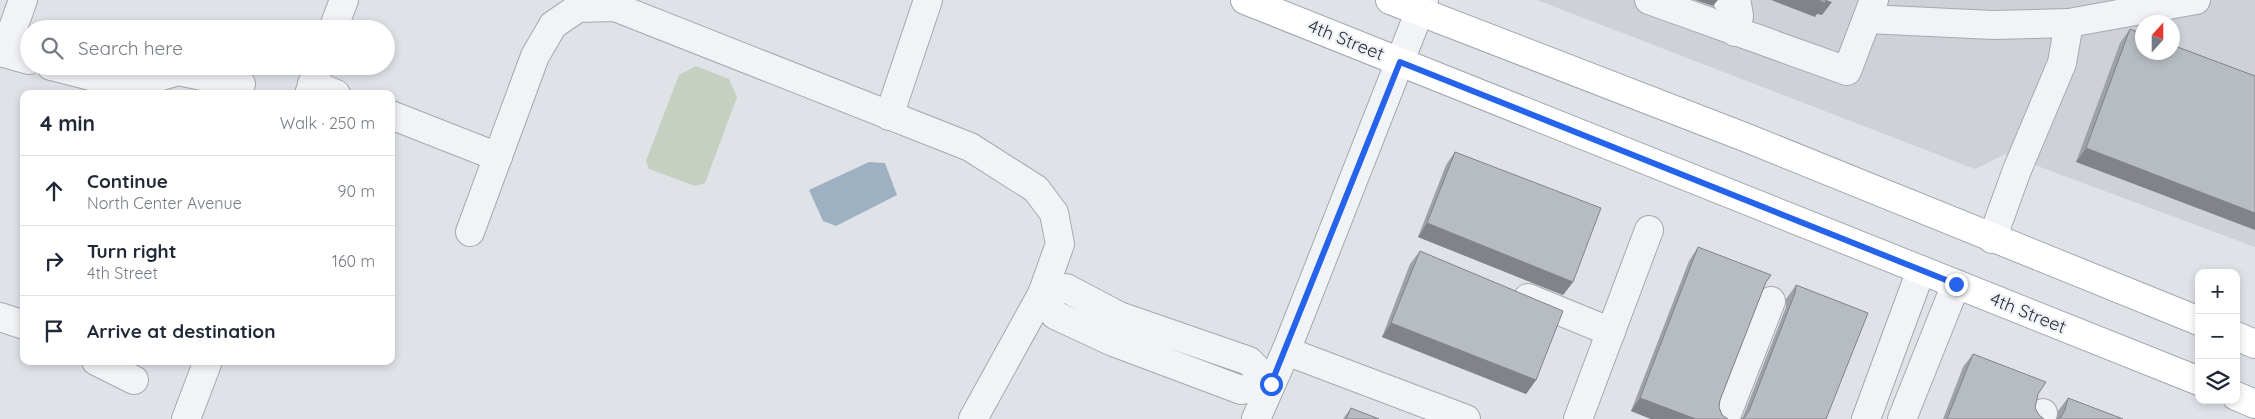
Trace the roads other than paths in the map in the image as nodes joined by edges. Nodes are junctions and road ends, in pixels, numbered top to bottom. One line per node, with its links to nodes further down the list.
1 (23, 0): 14 (street)
2 (344, 0): 11 (street)
3 (928, 0): 21 (street)
4 (1245, 0): 15 (main road, 4th Street)
5 (1390, 0): 9 (main road)
6 (1727, 0): 13 (street)
7 (2196, 0): 12 (street)
8 (1657, 1): 13 (street)
9 (1422, 7): 15 (street); 26 (main road)
10 (1871, 10): 12 (street); 13 (street)
11 (336, 20)
12 (2069, 22): 26 (street)
13 (1735, 32)
14 (11, 55)
15 (1400, 62): 27 (main road, 4th Street); 40 (street)
16 (86, 75): 20 (street)
17 (170, 75): 20 (street)
18 (197, 75): 19 (street)
19 (240, 84)
20 (144, 88)
21 (889, 116): 23 (street); 30 (street)
22 (395, 117): 23 (street)
23 (498, 157): 25 (street)
24 (1649, 230): 36 (street)
25 (470, 232)
26 (1992, 239): 33 (main road)
27 (1921, 270): 28 (main road, 4th Street); 54 (street)
28 (1956, 284): 43 (main road, 4th Street); 55 (street)
29 (1502, 287): 36 (street)
30 (1042, 294): 34 (street); 39 (street); 50 (street)
31 (1771, 301): 53 (street)
32 (0, 317): 35 (street)
33 (2195, 319)
34 (1135, 321): 39 (street); 45 (street)
35 (20, 324)
36 (1611, 332): 52 (street)
37 (2240, 338): 38 (main road)
38 (2255, 344)
39 (1126, 348): 45 (street)
40 (1286, 351): 45 (street); 48 (street)
41 (104, 365): 44 (street)
42 (206, 365): 49 (street)
43 (2195, 379)
44 (134, 380)
45 (1271, 384): 51 (street)
46 (2240, 398): 47 (main road)
47 (2255, 404)
48 (1450, 416)
49 (186, 419)
50 (973, 419)
51 (1256, 419)
52 (1578, 419)
53 (1725, 419)
54 (1866, 419)
55 (1902, 419)

